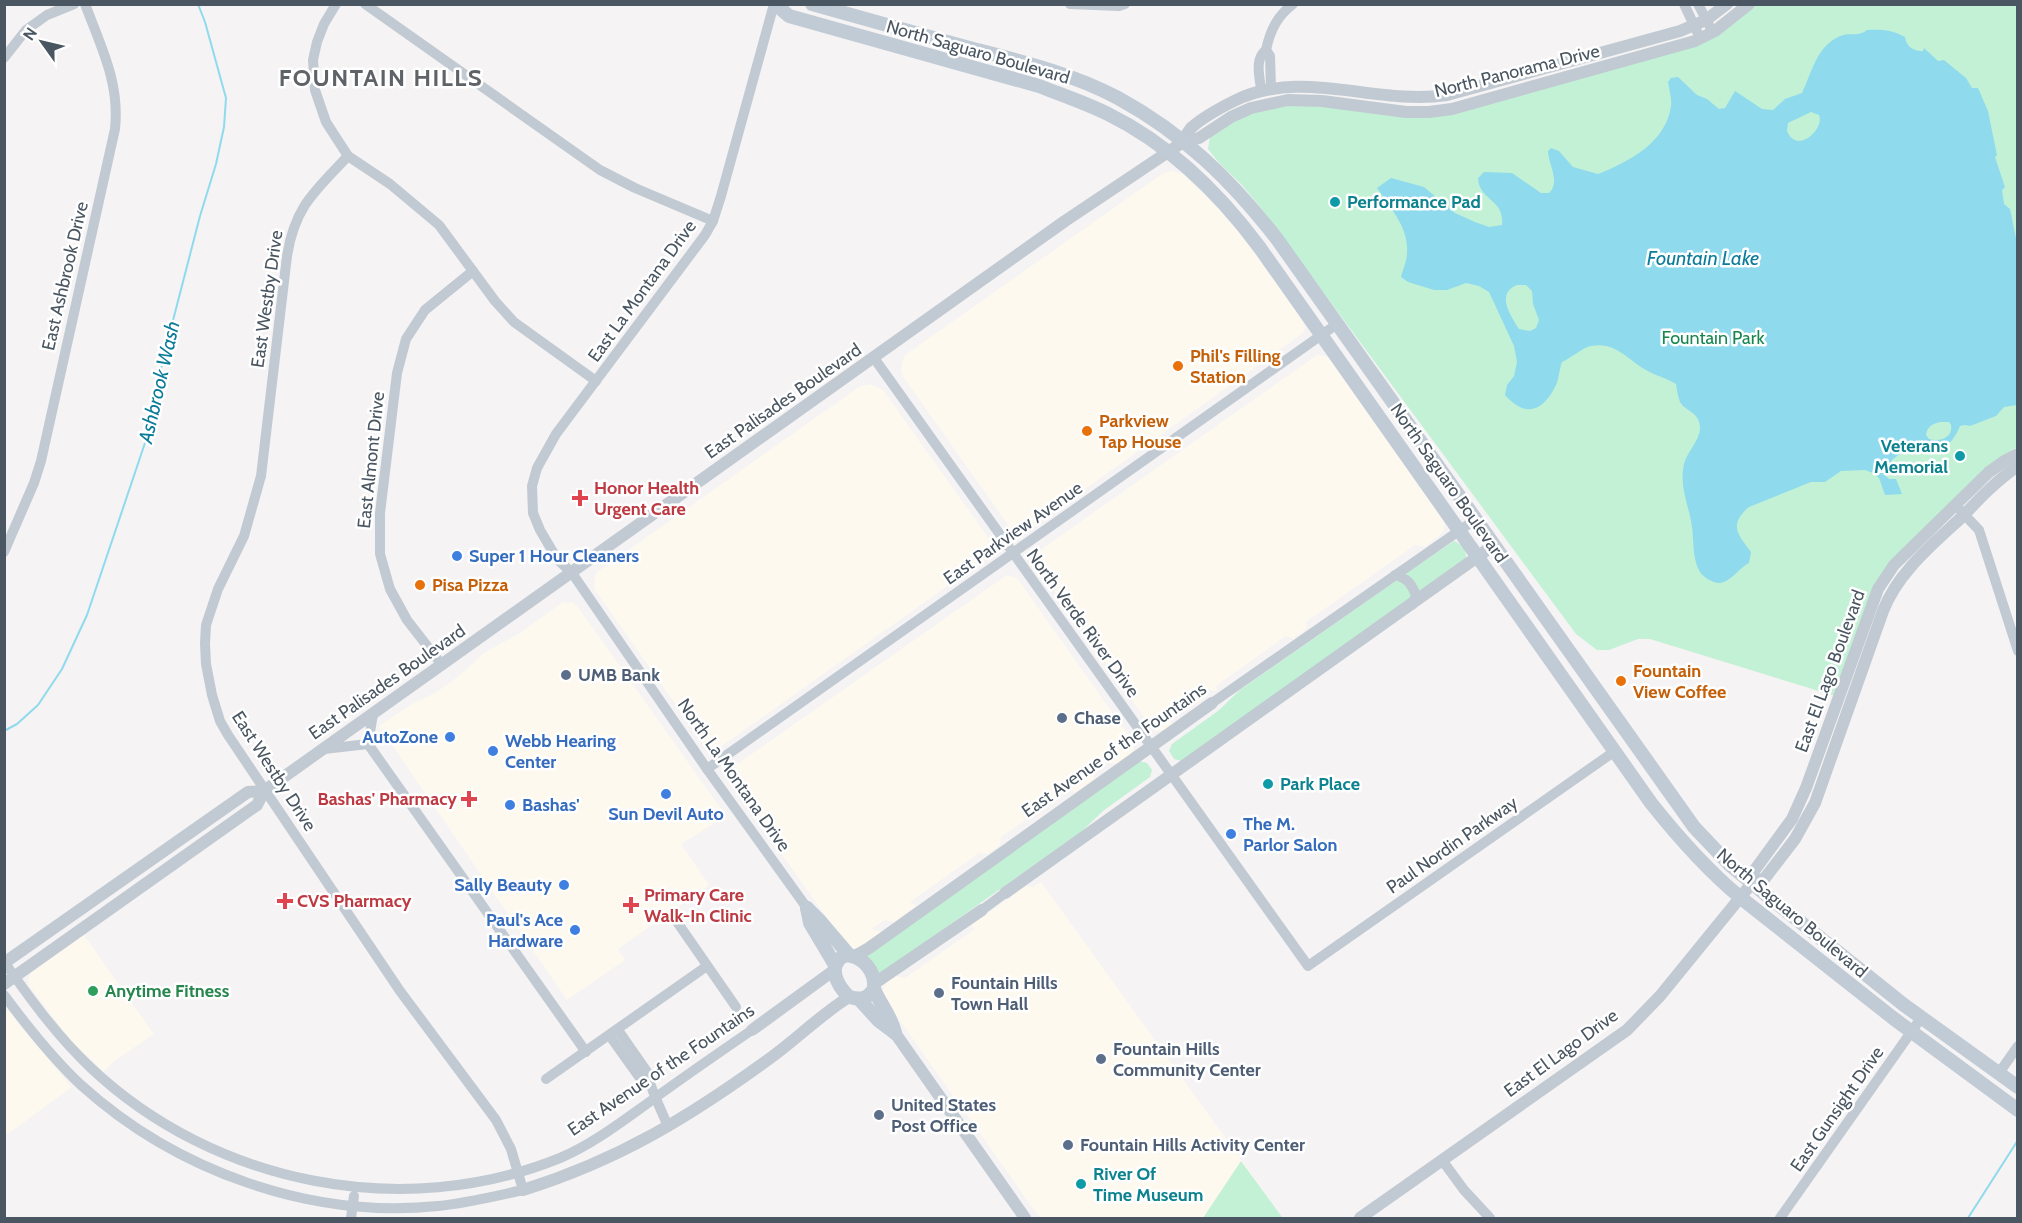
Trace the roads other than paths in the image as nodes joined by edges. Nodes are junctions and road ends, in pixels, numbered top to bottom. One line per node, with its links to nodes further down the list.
1 (74, 4): 16 (street)
2 (85, 4): 31 (street, East Ashbrook Drive)
3 (336, 4): 19 (street)
4 (365, 4): 20 (street)
5 (775, 4): 18 (main road, North Saguaro Boulevard); 20 (street, East La Montana Drive)
6 (812, 4): 18 (main road, North Saguaro Boulevard)
7 (1070, 4): 8 (street)
8 (1125, 4)
9 (1293, 4): 17 (street)
10 (1727, 4): 13 (street, North Panorama Drive)
11 (1749, 4): 14 (street, North Panorama Drive)
12 (1690, 6): 13 (street)
13 (1700, 23): 14 (street); 15 (street); 17 (street, North Panorama Drive)
14 (1713, 32): 15 (street, North Panorama Drive)
15 (1700, 38): 18 (street, North Panorama Drive)
16 (5, 56)
17 (1266, 89): 18 (street, North Panorama Drive)
18 (1176, 146): 22 (main road, North Saguaro Boulevard); 23 (main road, North Saguaro Boulevard); 24 (street, East Palisades Boulevard)
19 (348, 156): 21 (street); 53 (street, East Westby Drive)
20 (712, 221): 25 (street, East La Montana Drive)
21 (473, 271): 25 (street); 41 (street, East Almont Drive)
22 (1338, 324): 23 (street, East Parkview Avenue); 29 (main road, North Saguaro Boulevard)
23 (1322, 335): 32 (main road, North Saguaro Boulevard); 35 (street, East Parkview Avenue)
24 (874, 358): 35 (street, North Verde River Drive); 37 (street, East Palisades Boulevard)
25 (596, 381): 37 (street, East La Montana Drive)
26 (2018, 454): 28 (street, East El Lago Boulevard)
27 (2018, 466): 28 (street, East El Lago Boulevard)
28 (1959, 510): 40 (street); 42 (street, East El Lago Boulevard); 42 (street, East El Lago Boulevard)
29 (1476, 519): 32 (street, East Avenue of the Fountains); 33 (main road, North Saguaro Boulevard)
30 (4, 523): 31 (street)
31 (15, 528): 34 (street, East Ashbrook Drive)
32 (1460, 530): 36 (main road, North Saguaro Boulevard); 38 (street, East Avenue of the Fountains)
33 (1494, 545): 36 (street); 51 (main road, North Saguaro Boulevard)
34 (4, 552)
35 (1012, 554): 46 (street, North Verde River Drive); 50 (street, East Parkview Avenue)
36 (1479, 556): 39 (street); 48 (main road, North Saguaro Boulevard)
37 (572, 573): 41 (street, East Palisades Boulevard); 50 (street, North La Montana Drive)
38 (1395, 574): 39 (street); 43 (street, East Avenue of the Fountains)
39 (1412, 606): 52 (street)
40 (2018, 651)
41 (441, 665): 44 (street, East Palisades Boulevard)
42 (1849, 687): 49 (street, East El Lago Boulevard); 54 (street, East El Lago Boulevard)
43 (1212, 703): 46 (street, East Avenue of the Fountains)
44 (373, 714): 45 (street); 47 (street, East Palisades Boulevard)
45 (368, 744): 47 (street); 77 (street)
46 (1151, 746): 52 (street, North Verde River Drive); 61 (street, East Avenue of the Fountains)
47 (323, 749): 53 (street, East Palisades Boulevard)
48 (1615, 751): 51 (main road); 57 (main road, North Saguaro Boulevard); 64 (street, Paul Nordin Parkway)
49 (1830, 765): 55 (street, East El Lago Drive)
50 (707, 769): 58 (street, North La Montana Drive)
51 (1655, 773): 55 (main road, North Saguaro Boulevard)
52 (1171, 774): 56 (street); 64 (street, North Verde River Drive)
53 (264, 791): 62 (street, East Palisades Boulevard); 66 (street, East Palisades Boulevard); 87 (street, East Westby Drive)
54 (1776, 842): 55 (street, East El Lago Drive)
55 (1752, 883): 57 (street, East El Lago Drive); 71 (main road, North Saguaro Boulevard)
56 (1005, 893): 59 (street)
57 (1741, 898): 73 (main road, North Saguaro Boulevard); 85 (street, East El Lago Drive)
58 (807, 908): 61 (main road, North La Montana Drive); 65 (main road, North La Montana Drive)
59 (982, 910): 67 (street)
60 (675, 919): 63 (street)
61 (852, 955): 65 (main road); 67 (main road)
62 (5, 963): 66 (street, East Avenue of the Fountains)
63 (707, 966): 70 (street); 74 (street)
64 (1308, 966)
65 (834, 968): 69 (main road); 72 (street, East Avenue of the Fountains)
66 (10, 980): 84 (street, East Avenue of the Fountains)
67 (875, 986): 69 (main road); 75 (main road)
68 (4, 995): 86 (street)
69 (854, 998): 75 (main road); 83 (street)
70 (736, 1006)
71 (1922, 1018): 73 (street, East Gunsight Drive); 78 (main road, North Saguaro Boulevard)
72 (752, 1030): 81 (street, East Avenue of the Fountains)
73 (1911, 1032): 82 (main road, North Saguaro Boulevard); 94 (street, East Gunsight Drive)
74 (614, 1033): 77 (street); 81 (street)
75 (895, 1033): 91 (street)
76 (2018, 1046): 78 (street)
77 (586, 1052): 79 (street)
78 (1998, 1073): 80 (main road, North Saguaro Boulevard)
79 (546, 1079)
80 (2018, 1087)
81 (656, 1097): 83 (street); 87 (street, East Avenue of the Fountains)
82 (2018, 1110)
83 (668, 1127): 88 (street)
84 (224, 1153): 86 (street); 87 (street, East Avenue of the Fountains)
85 (1442, 1160): 92 (street, East El Lago Drive); 93 (street)
86 (216, 1170): 89 (street)
87 (519, 1172): 88 (street, East Westby Drive)
88 (523, 1190): 89 (street)
89 (354, 1201): 90 (street)
90 (351, 1218)
91 (1025, 1218)
92 (1360, 1218)
93 (1490, 1218)
94 (1780, 1218)

